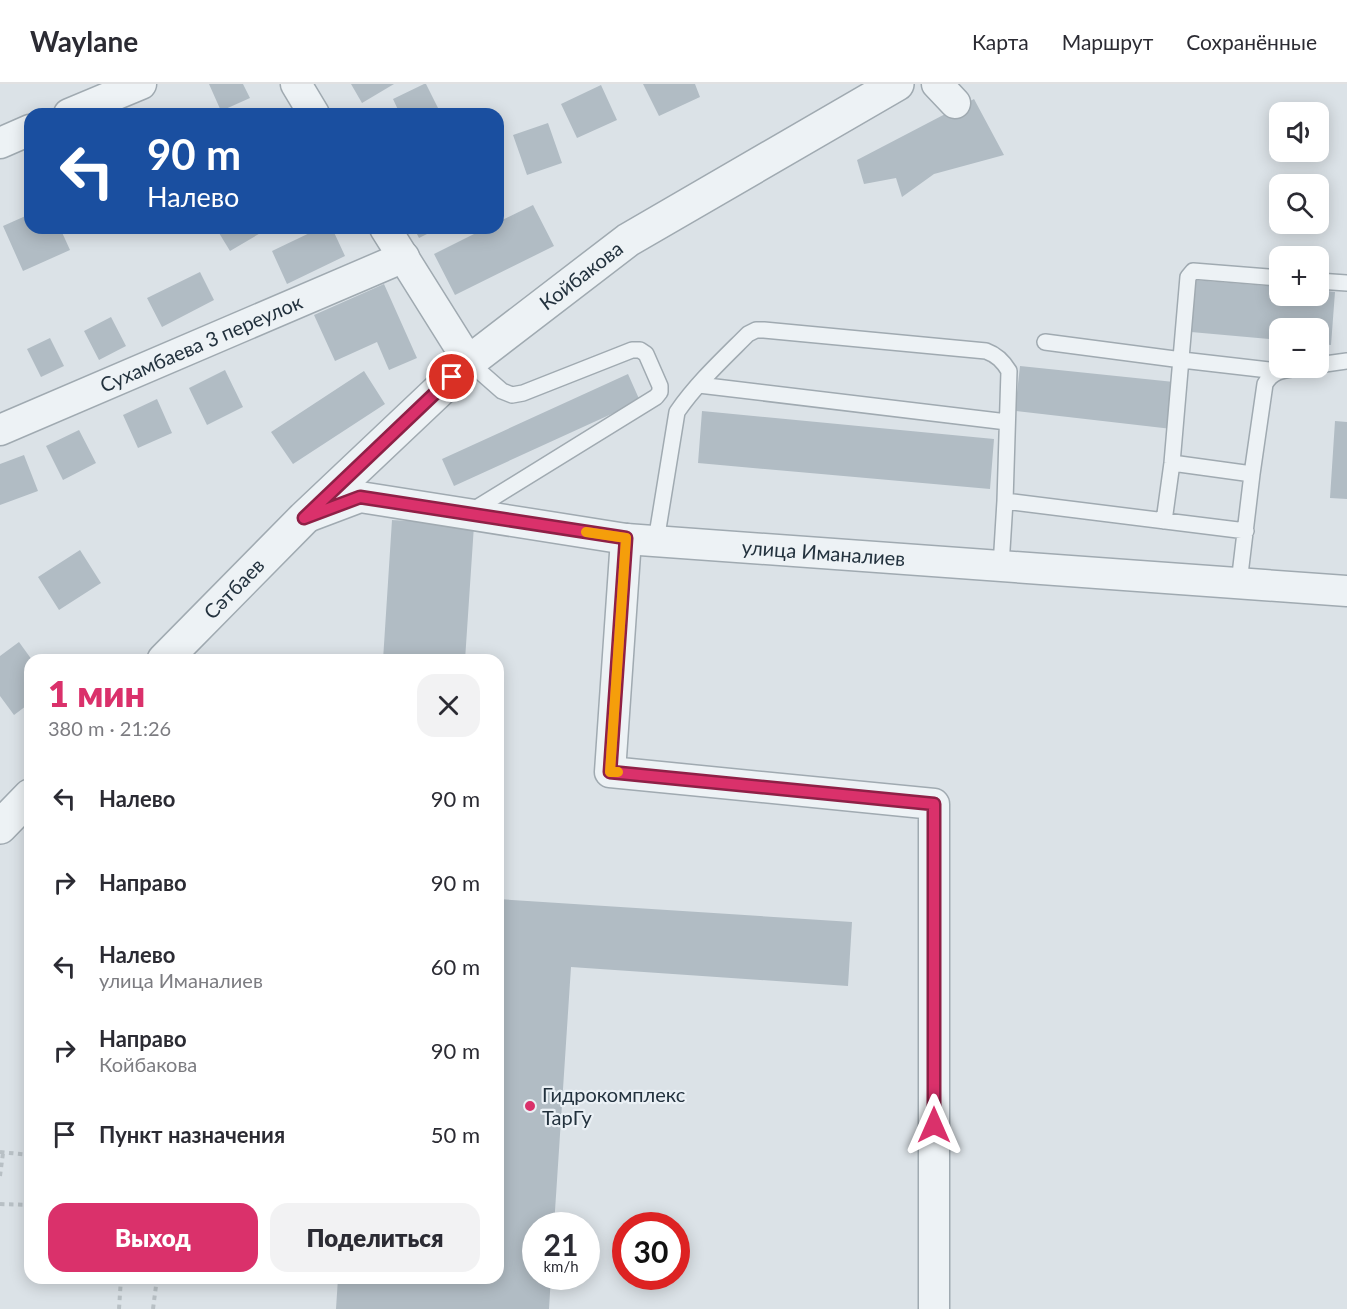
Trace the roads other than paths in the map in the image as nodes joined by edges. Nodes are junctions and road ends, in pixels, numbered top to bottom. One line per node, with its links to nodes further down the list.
1 (141, 84): 4 (street)
2 (296, 84): 5 (street)
3 (897, 84): 16 (street, Койбакова)
4 (83, 108)
5 (310, 108)
6 (24, 133): 7 (street)
7 (0, 143)
8 (389, 234): 9 (street)
9 (404, 257): 16 (street); 22 (street, Сухамбаева 3 переулок)
10 (1269, 277): 14 (lane)
11 (1329, 282): 12 (lane)
12 (1347, 283)
13 (1045, 342): 14 (lane)
14 (1182, 360): 18 (lane); 23 (lane)
15 (1347, 361): 17 (lane)
16 (469, 362): 26 (lane); 27 (street, Койбакова)
17 (1329, 363)
18 (1269, 370)
19 (1269, 377): 24 (lane)
20 (699, 385): 21 (lane); 21 (lane); 31 (lane)
21 (1007, 422): 25 (lane)
22 (0, 430)
23 (1172, 463): 24 (lane); 28 (lane)
24 (1252, 474): 29 (lane)
25 (1005, 501): 28 (lane); 32 (lane)
26 (467, 514): 27 (street, улица Иманалиев); 30 (street, улица Иманалиев)
27 (304, 518): 35 (street, Сәтбаев)
28 (1164, 521): 29 (lane)
29 (1246, 531): 33 (lane)
30 (626, 538): 31 (street, улица Иманалиев); 38 (street)
31 (656, 541): 32 (street, улица Иманалиев)
32 (1001, 566): 33 (street, улица Иманалиев)
33 (1239, 583): 34 (street, улица Иманалиев)
34 (1347, 591)
35 (170, 654)
36 (24, 802): 37 (street)
37 (0, 827)
38 (934, 1309)

